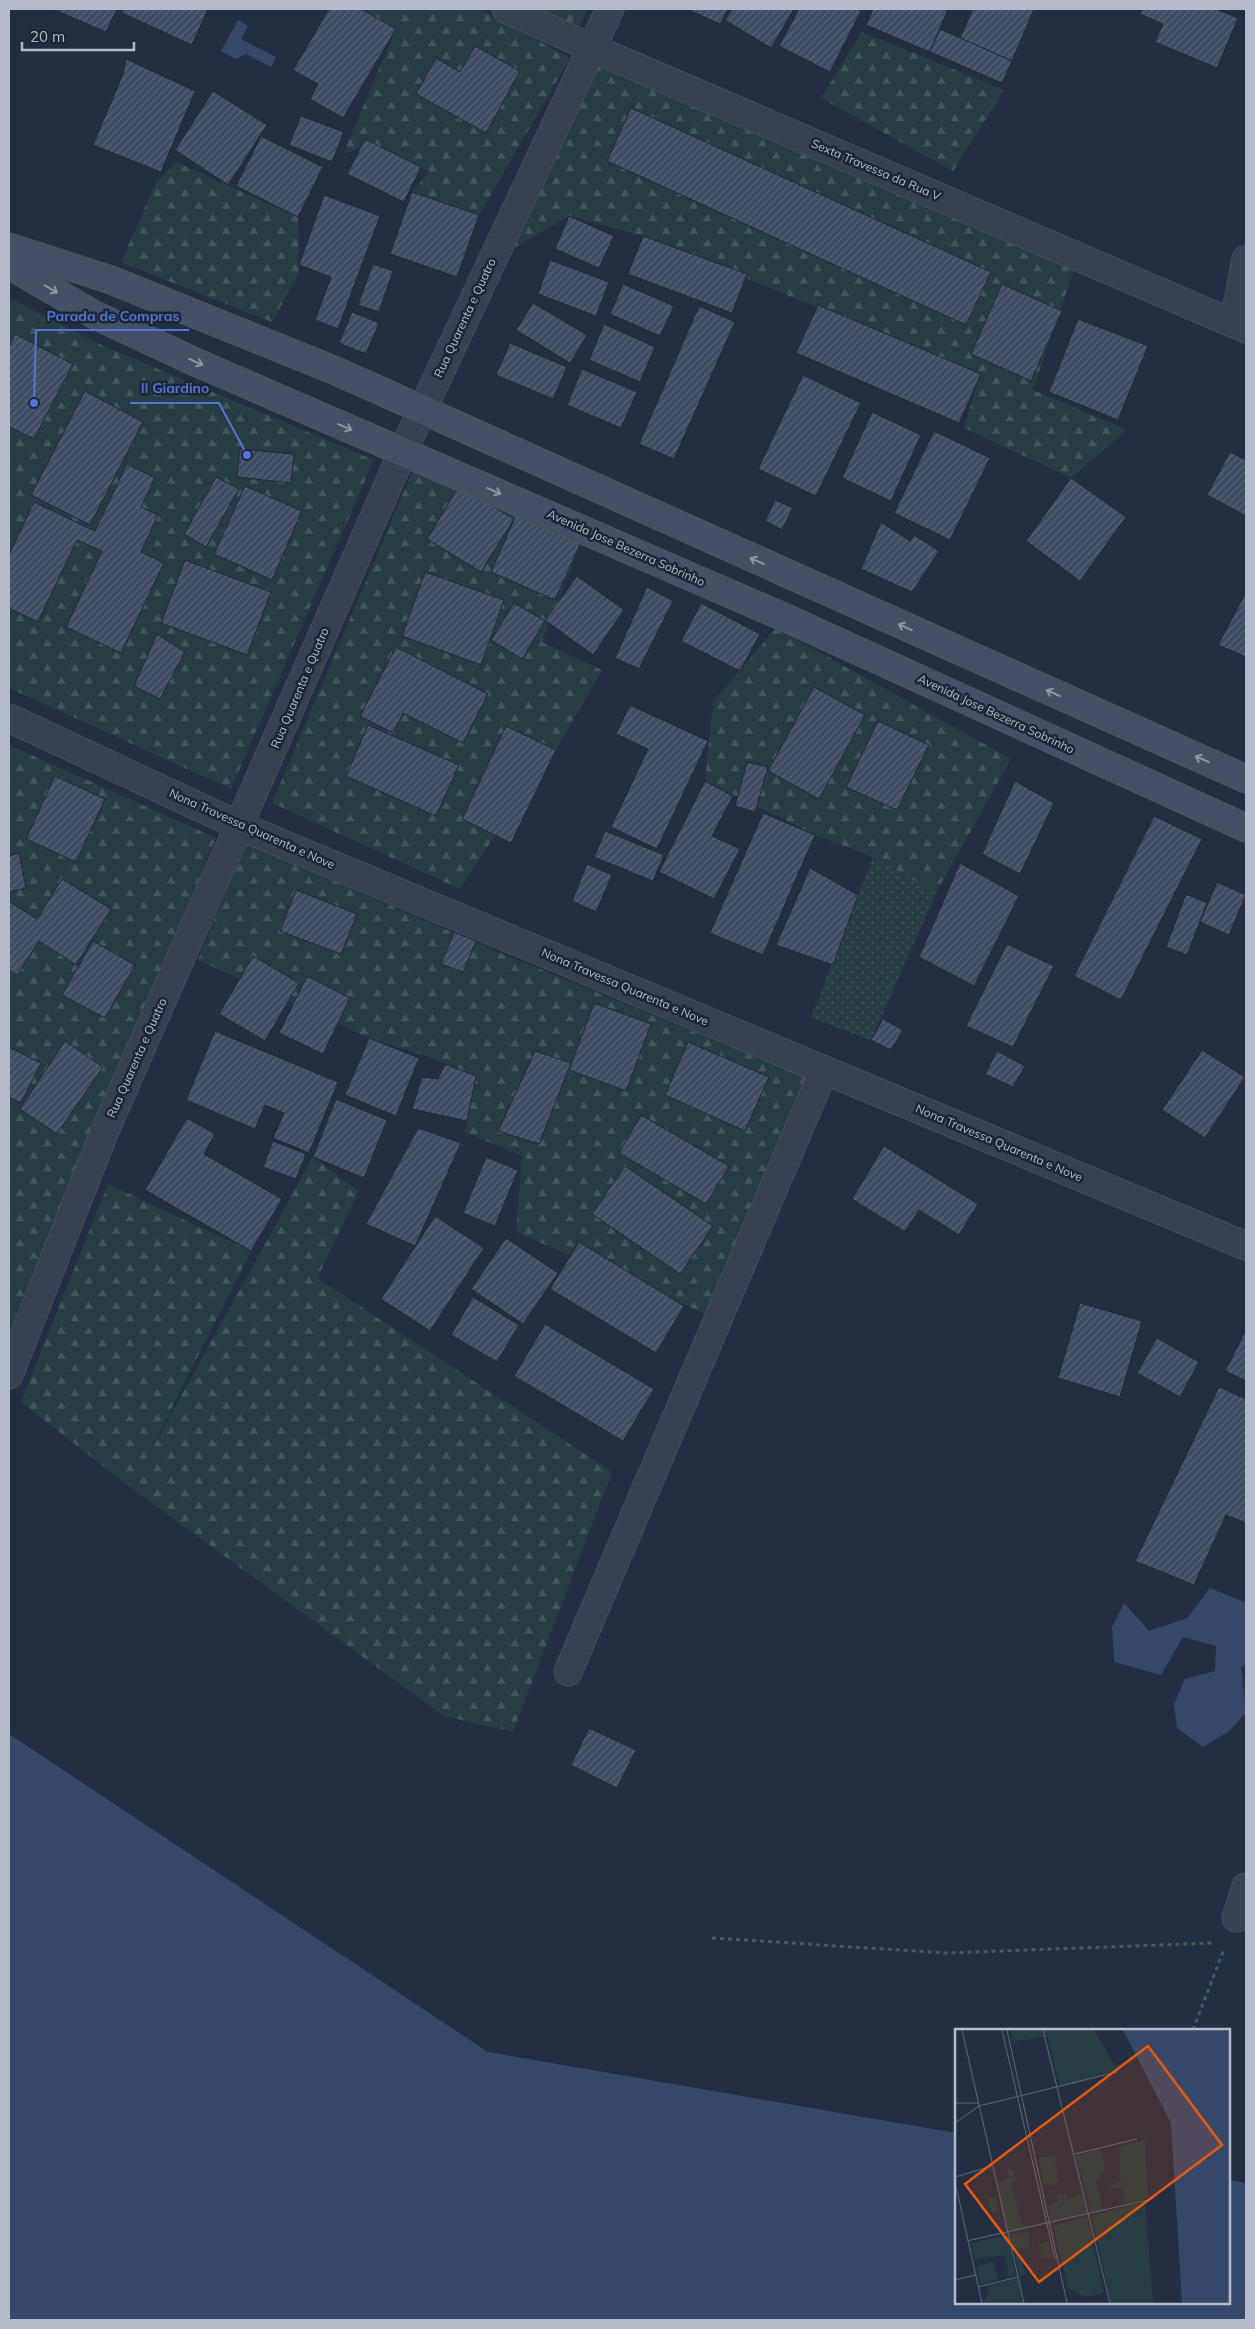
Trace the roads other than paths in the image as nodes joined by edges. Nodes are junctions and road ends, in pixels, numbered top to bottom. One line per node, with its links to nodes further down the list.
1 (506, 9): 3 (street, Sexta Travessa da Rua V)
2 (610, 9): 3 (street, Rua Quarenta e Quatro)
3 (592, 48): 7 (street, Sexta Travessa da Rua V); 8 (street, Rua Quarenta e Quatro)
4 (9, 247): 8 (main road)
5 (1246, 260): 7 (street)
6 (9, 264): 9 (main road, Avenida Jose Bezerra Sobrinho, one-way to 9)
7 (1240, 326)
8 (422, 409): 9 (street, Rua Quarenta e Quatro); 11 (main road, one-way to 8)
9 (403, 451): 12 (street, Rua Quarenta e Quatro); 13 (main road, Avenida Jose Bezerra Sobrinho, one-way to 13)
10 (9, 718): 12 (street, Nona Travessa Quarenta e Nove)
11 (1246, 779)
12 (240, 826): 14 (street, Nona Travessa Quarenta e Nove); 16 (street, Rua Quarenta e Quatro)
13 (1246, 828)
14 (824, 1070): 15 (street, Nona Travessa Quarenta e Nove); 17 (street)
15 (1246, 1246)
16 (9, 1375)
17 (568, 1672)
18 (1246, 1887): 19 (street)
19 (1231, 1930)

